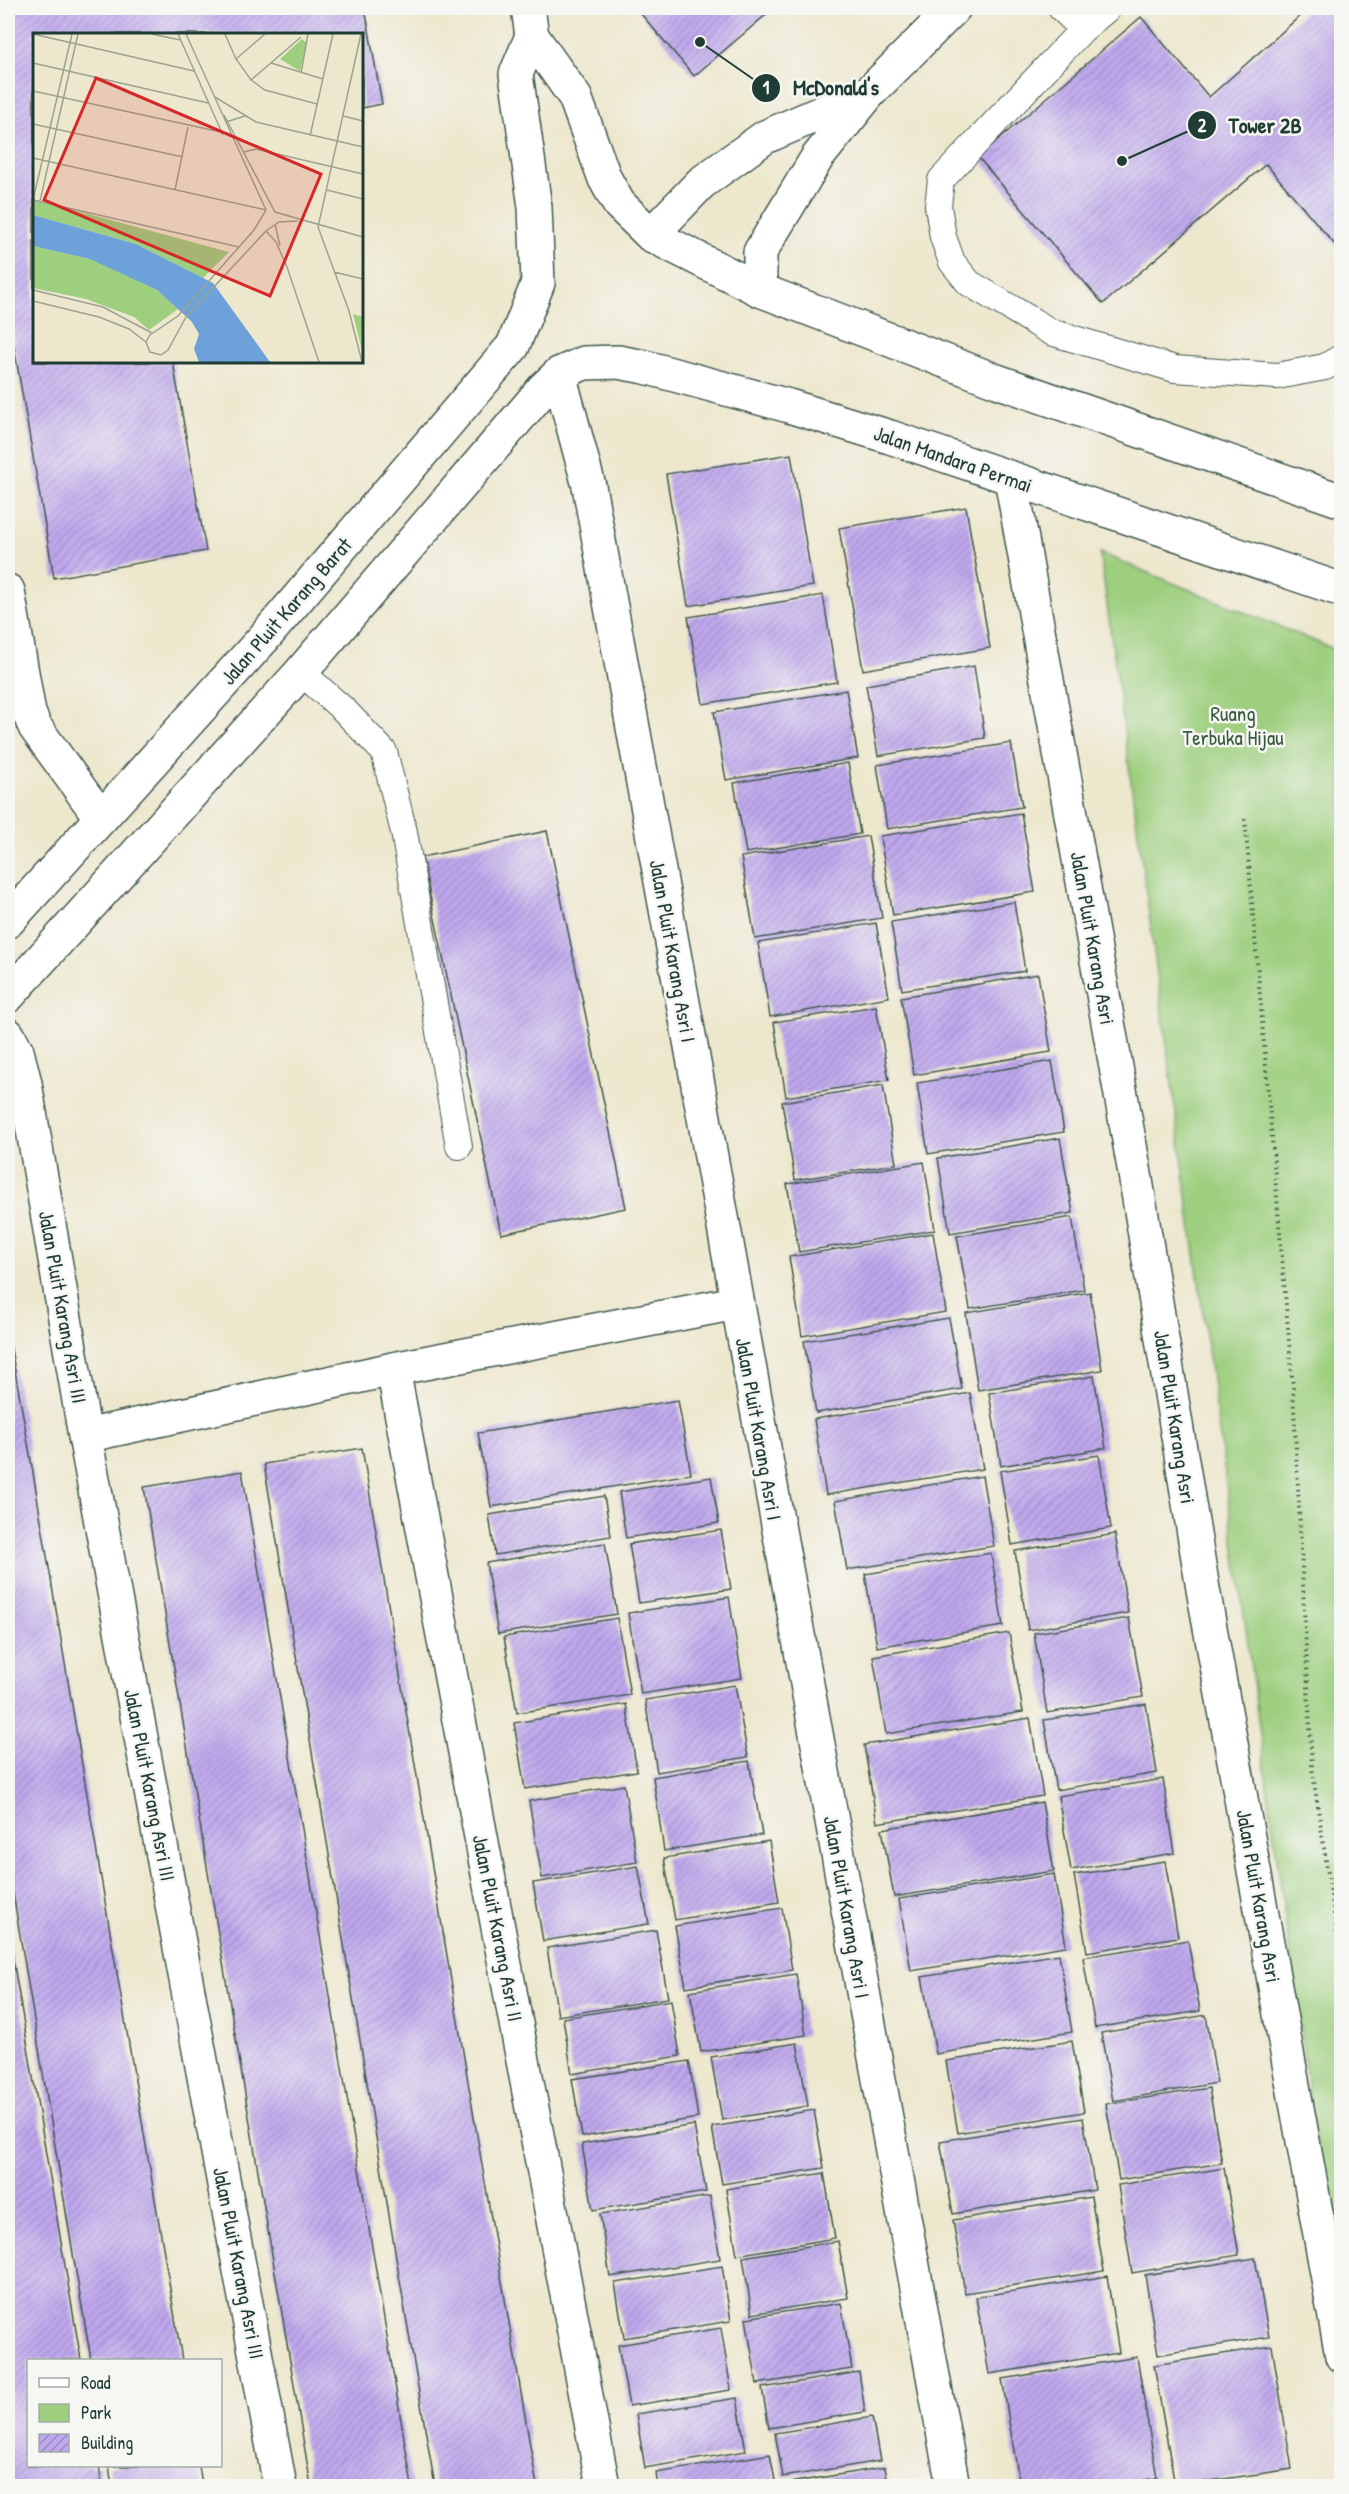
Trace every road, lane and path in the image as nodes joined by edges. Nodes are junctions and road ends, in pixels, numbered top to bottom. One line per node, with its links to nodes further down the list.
1 (954, 8): 6 (street)
2 (1061, 8): 5 (lane)
3 (1108, 8): 5 (lane)
4 (530, 22): 7 (street); 16 (street, Jalan Pluit Karang Barat)
5 (1083, 29): 9 (lane)
6 (870, 92): 7 (street); 8 (street)
7 (651, 235): 8 (street)
8 (760, 290): 12 (street)
9 (1341, 357)
10 (559, 374): 11 (street, Jalan Mandara Permai); 15 (street); 23 (street, Jalan Pluit Karang Asri I)
11 (1011, 478): 13 (street, Jalan Mandara Permai); 27 (street, Jalan Pluit Karang Asri)
12 (1341, 501)
13 (1341, 590)
14 (8, 591): 16 (street)
15 (310, 680): 19 (street); 22 (lane)
16 (101, 818): 18 (street, Jalan Pluit Karang Barat)
17 (1245, 819): 26 (path)
18 (8, 921)
19 (8, 996)
20 (8, 1035): 21 (street, Jalan Pluit Karang Asri III)
21 (16, 1092): 25 (street, Jalan Pluit Karang Asri III)
22 (459, 1146)
23 (736, 1303): 24 (street); 30 (street, Jalan Pluit Karang Asri I)
24 (393, 1370): 25 (street); 29 (street, Jalan Pluit Karang Asri II)
25 (85, 1436): 28 (street, Jalan Pluit Karang Asri III)
26 (1341, 1966)
27 (1341, 2356)
28 (280, 2487)
29 (603, 2487)
30 (953, 2487)

